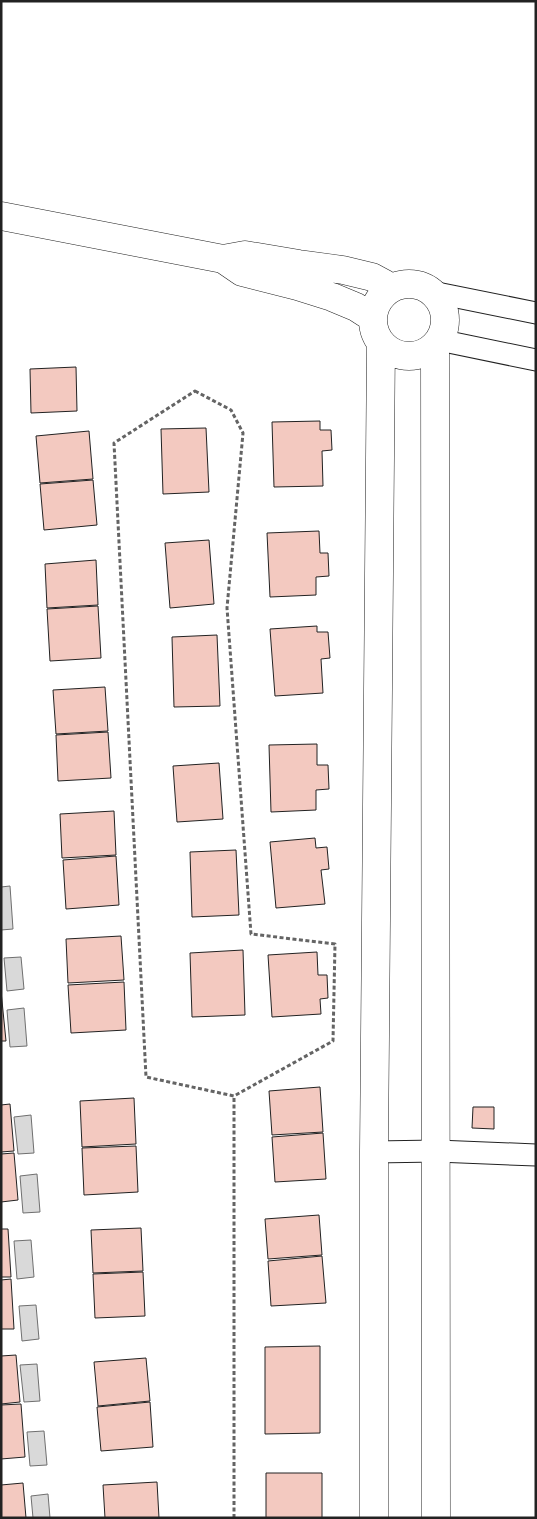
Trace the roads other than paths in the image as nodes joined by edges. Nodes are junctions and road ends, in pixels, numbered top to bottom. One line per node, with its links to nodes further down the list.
1 (1, 216): 2 (street)
2 (222, 259): 3 (street); 6 (street)
3 (389, 290): 4 (street); 6 (street)
4 (432, 292): 5 (street); 7 (street)
5 (536, 313)
6 (377, 330): 7 (street); 9 (street)
7 (437, 343): 8 (street); 10 (street)
8 (536, 360)
9 (374, 1152): 10 (street); 12 (street)
10 (437, 1152): 11 (street); 13 (street)
11 (536, 1155)
12 (374, 1518)
13 (436, 1518)

